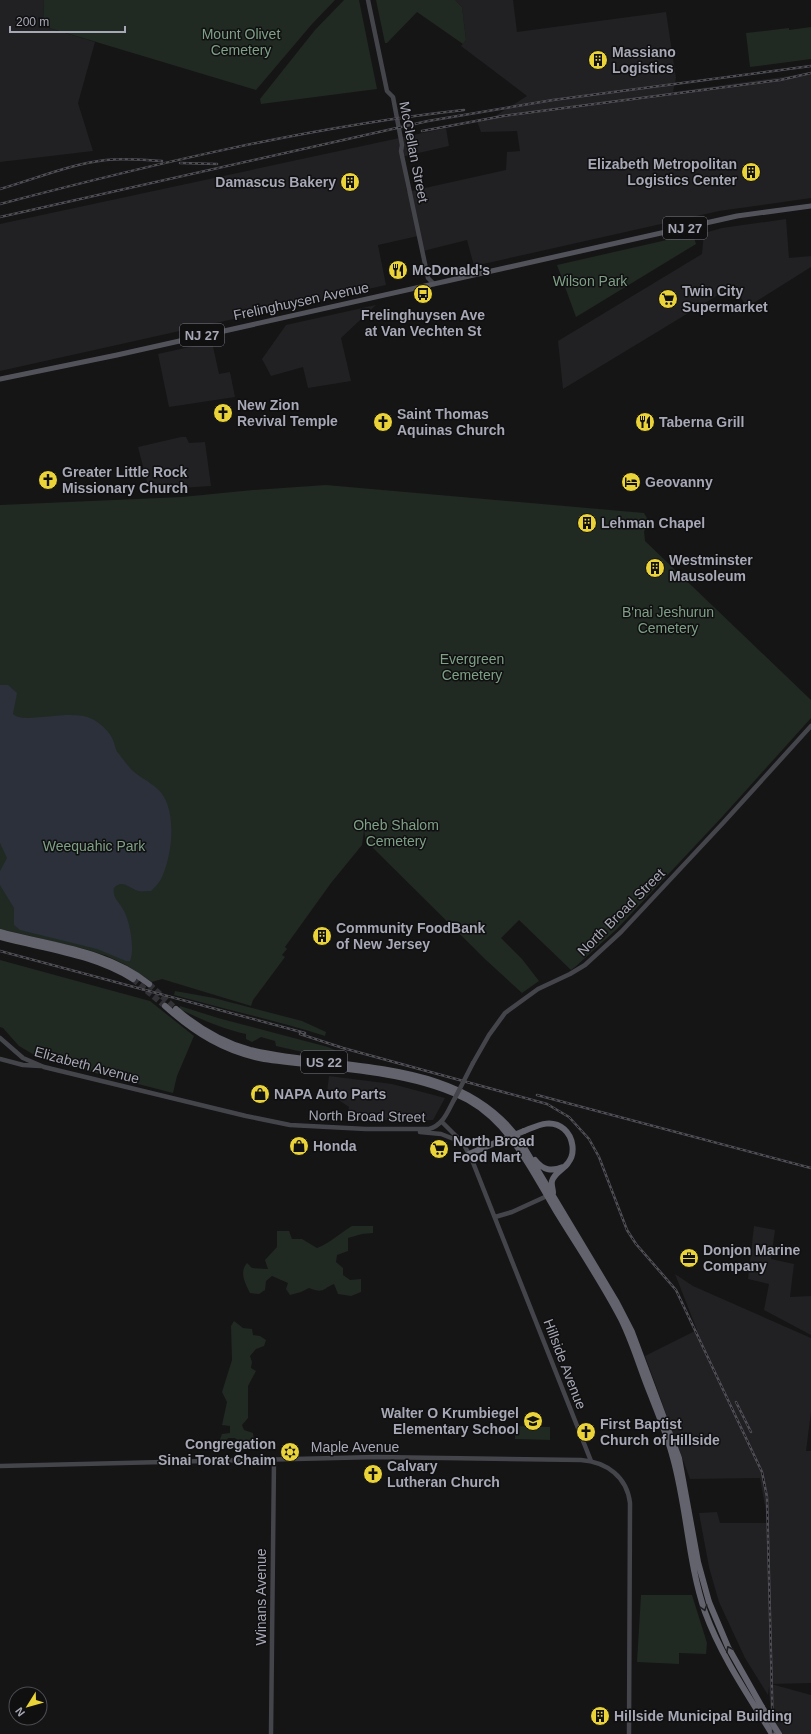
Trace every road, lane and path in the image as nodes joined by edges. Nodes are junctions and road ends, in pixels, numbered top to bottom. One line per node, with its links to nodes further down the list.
1 (368, 0): 3 (main road, McClellan Street)
2 (811, 206): 3 (main road, Frelinghuysen Avenue / NJ 27)
3 (434, 284): 4 (main road, Frelinghuysen Avenue / NJ 27)
4 (0, 379)
5 (811, 726): 16 (main road, North Broad Street, bridge)
6 (0, 932): 9 (highway)
7 (0, 937): 8 (highway)
8 (133, 980)
9 (149, 984)
10 (165, 1006): 22 (highway, US 22)
11 (176, 1009): 19 (highway, US 22)
12 (0, 1038): 14 (main road, Elizabeth Avenue)
13 (0, 1059): 14 (main road)
14 (44, 1067): 15 (main road, Elizabeth Avenue)
15 (175, 1099): 17 (main road, North Broad Street)
16 (442, 1122): 17 (main road, North Broad Street); 18 (main road, Hillside Avenue)
17 (415, 1130): 18 (main road)
18 (462, 1143): 20 (main road, Hillside Avenue)
19 (522, 1144): 21 (highway); 23 (highway, US 22)
20 (469, 1154): 21 (highway, bridge); 24 (main road, Hillside Avenue)
21 (565, 1166): 23 (highway)
22 (547, 1196): 24 (main road); 30 (highway, US 22, one-way to 30)
23 (555, 1199): 31 (highway, US 22, one-way to 23, bridge)
24 (495, 1216): 26 (main road, Hillside Avenue)
25 (274, 1460): 26 (main road, Maple Avenue); 27 (main road, Maple Avenue); 28 (main road, Winans Avenue)
26 (591, 1461): 29 (main road)
27 (0, 1466)
28 (272, 1734)
29 (629, 1734)
30 (772, 1734)
31 (779, 1734)

